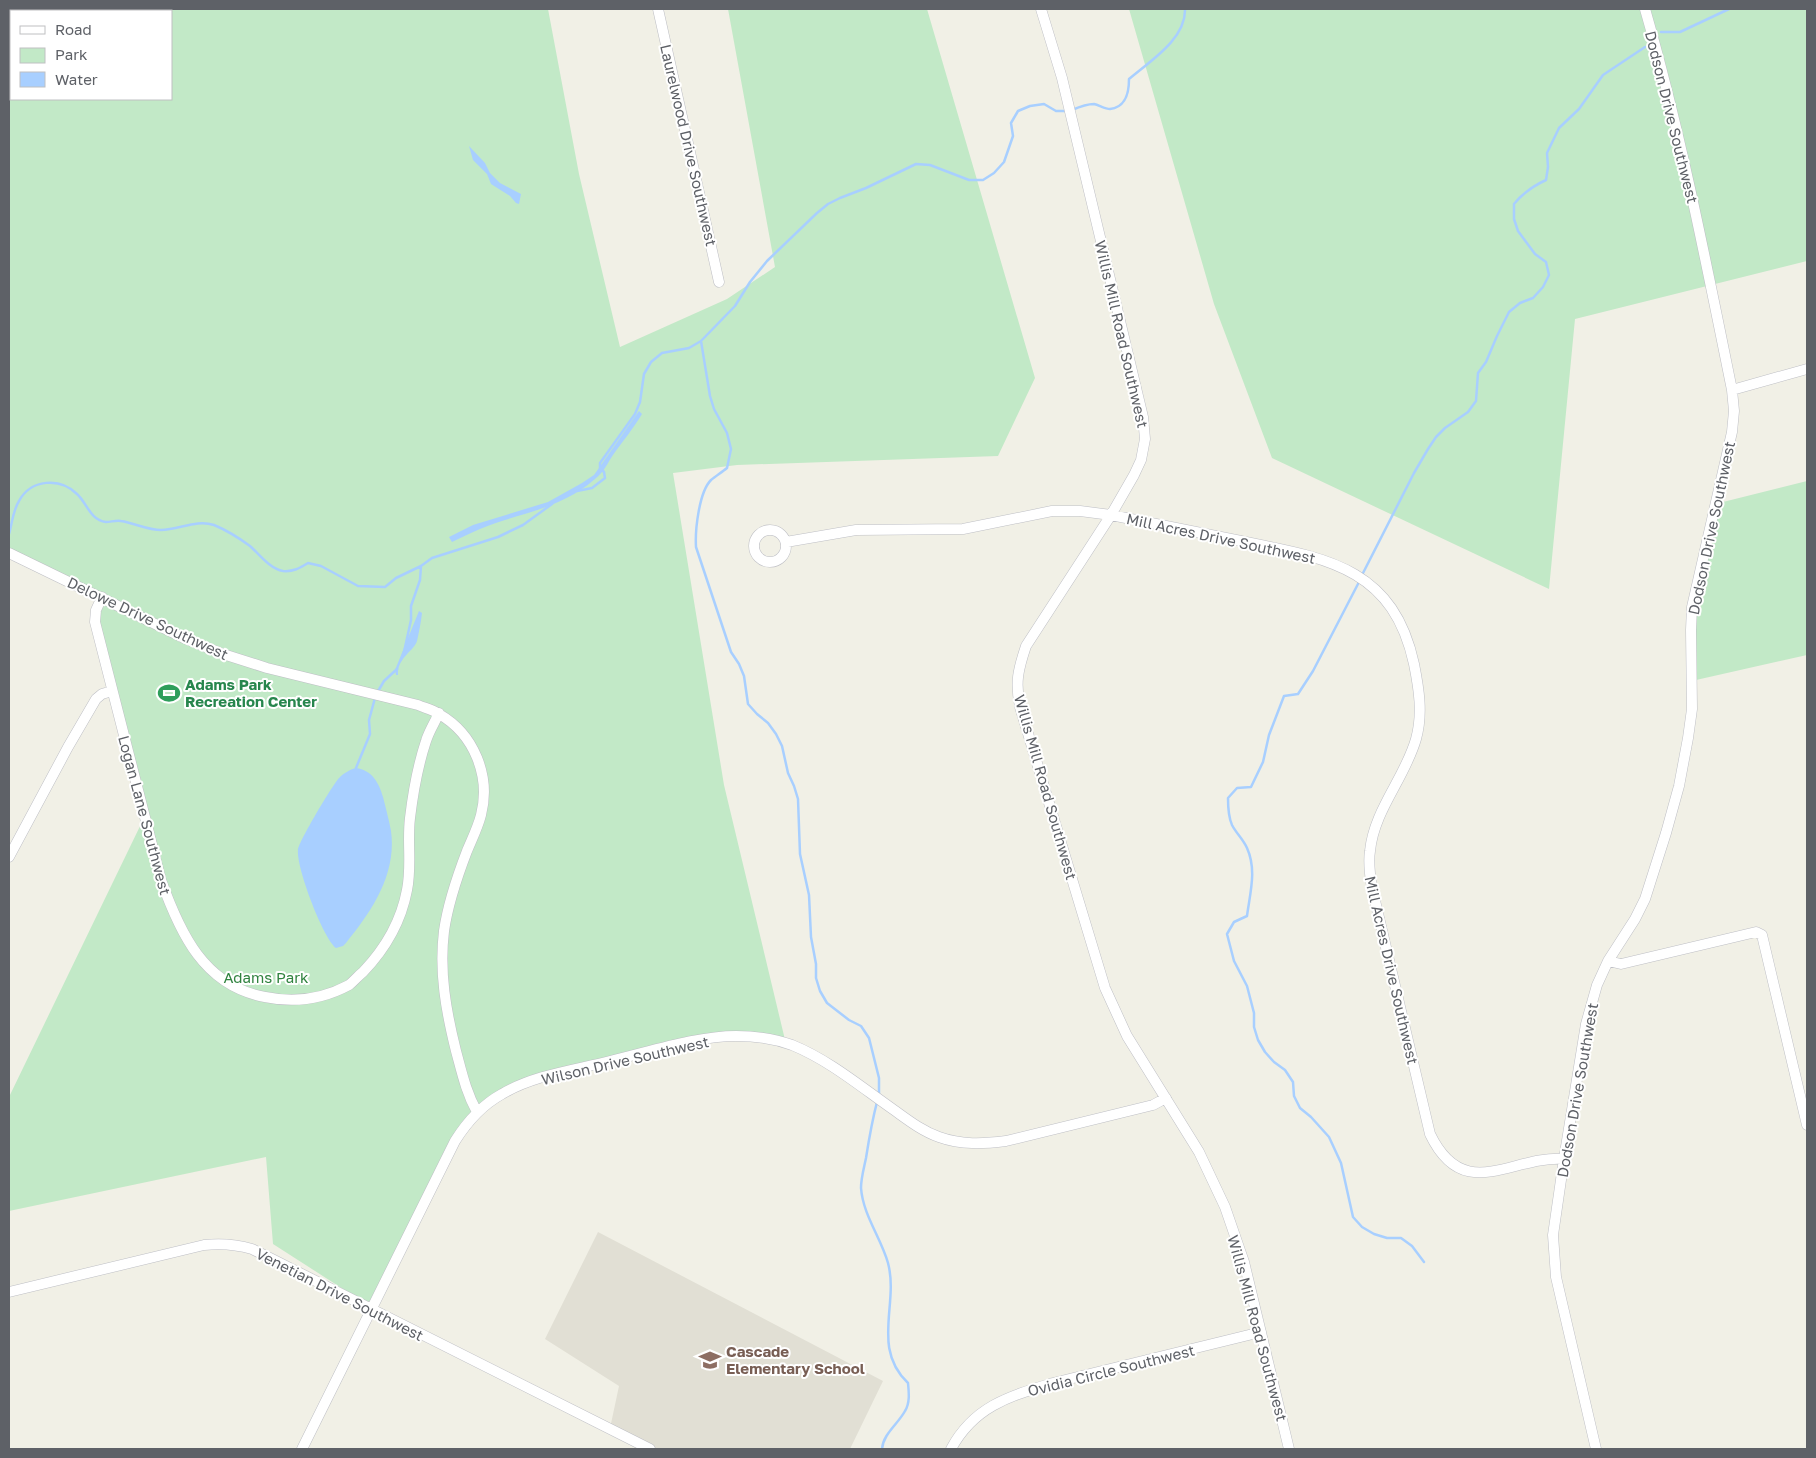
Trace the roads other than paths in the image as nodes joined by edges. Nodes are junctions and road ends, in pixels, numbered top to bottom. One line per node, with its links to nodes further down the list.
1 (658, 9): 4 (street, Laurelwood Drive Southwest)
2 (1041, 9): 7 (street, Willis Mill Road Southwest)
3 (1645, 9): 6 (street, Dodson Drive Southwest)
4 (719, 282)
5 (1807, 368): 6 (street)
6 (1732, 390): 14 (street, Dodson Drive Southwest)
7 (1111, 515): 8 (street, Mill Acres Drive Southwest); 15 (street, Willis Mill Road Southwest); 18 (street, Mill Acres Drive Southwest)
8 (786, 542)
9 (9, 553): 10 (street, Delowe Drive Southwest)
10 (102, 597): 11 (street, Logan Lane Southwest); 12 (street, Delowe Drive Southwest)
11 (112, 691): 12 (street, Logan Lane Southwest); 13 (street)
12 (439, 713): 16 (street, Delowe Drive Southwest)
13 (9, 857)
14 (1608, 961): 17 (street); 18 (street, Dodson Drive Southwest)
15 (1166, 1098): 16 (street, Wilson Drive Southwest); 21 (street, Willis Mill Road Southwest)
16 (477, 1112): 20 (street)
17 (1807, 1125)
18 (1564, 1159): 26 (street, Dodson Drive Southwest)
19 (9, 1292): 20 (street, Venetian Drive Southwest)
20 (371, 1309): 22 (street); 23 (street, Venetian Drive Southwest)
21 (1261, 1332): 24 (street, Ovidia Circle Southwest); 25 (street, Willis Mill Road Southwest)
22 (302, 1449)
23 (650, 1449)
24 (952, 1449)
25 (1289, 1449)
26 (1596, 1449)

